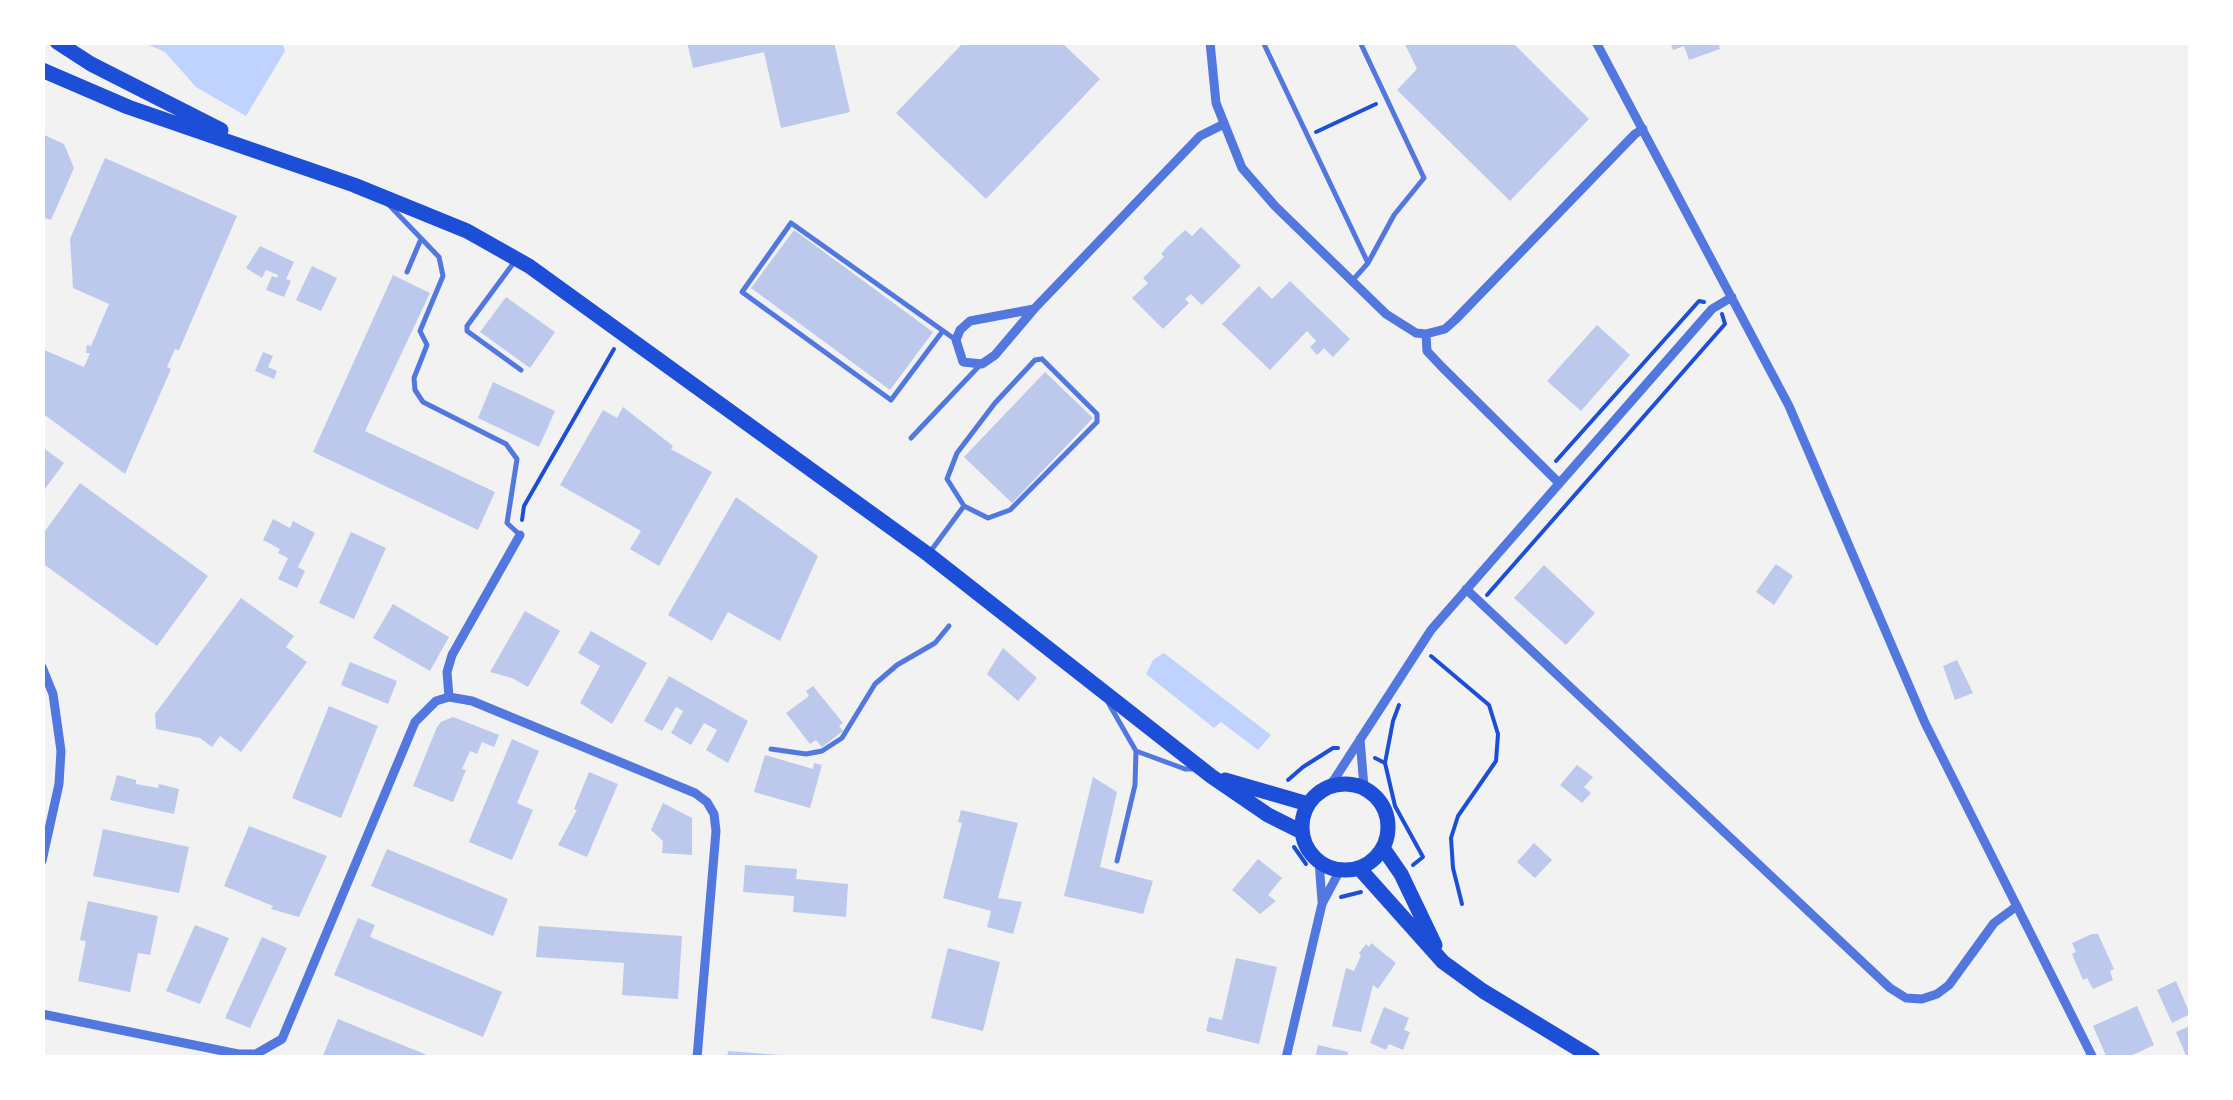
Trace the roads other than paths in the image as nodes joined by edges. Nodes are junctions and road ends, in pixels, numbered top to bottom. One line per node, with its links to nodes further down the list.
1 (57, 42): 9 (main road)
2 (1210, 42): 7 (street)
3 (1263, 42): 13 (lane)
4 (1360, 42): 13 (lane)
5 (1596, 42): 8 (street)
6 (42, 70): 9 (main road)
7 (1222, 125): 15 (street); 17 (street)
8 (1643, 128): 16 (street); 19 (street)
9 (279, 157): 10 (main road)
10 (385, 198): 11 (lane); 12 (main road)
11 (421, 239): 14 (lane); 26 (lane)
12 (516, 259): 22 (lane); 27 (main road)
13 (1368, 263): 15 (lane)
14 (407, 272)
15 (1352, 281): 19 (street)
16 (1732, 297): 24 (street); 48 (street)
17 (1034, 309): 20 (street); 21 (street)
18 (942, 332): 18 (lane); 20 (lane)
19 (1426, 334): 24 (street)
20 (956, 340): 21 (street)
21 (982, 364): 23 (lane)
22 (521, 370)
23 (911, 438)
24 (1559, 483): 28 (street)
25 (964, 506): 25 (lane); 27 (lane)
26 (520, 535): 32 (street)
27 (928, 555): 31 (main road)
28 (1466, 589): 34 (street); 48 (street)
29 (949, 626): 33 (lane)
30 (42, 668): 42 (street)
31 (1100, 688): 35 (lane); 36 (main road)
32 (449, 697): 50 (street); 51 (street)
33 (771, 749)
34 (1357, 750): 37 (street); 38 (street)
35 (1136, 751): 36 (lane); 43 (lane)
36 (1206, 772): 39 (main road); 40 (main road)
37 (1330, 786): 38 (main road); 39 (main road)
38 (1364, 787): 41 (main road)
39 (1308, 804): 40 (main road)
40 (1295, 836): 44 (main road)
41 (1383, 848): 45 (main road); 49 (main road)
42 (42, 860)
43 (1117, 861)
44 (1314, 866): 46 (main road); 47 (street)
45 (1359, 868): 46 (main road); 49 (main road)
46 (1340, 870): 47 (street)
47 (1322, 904): 52 (street)
48 (2017, 906): 54 (street)
49 (1443, 962): 53 (main road)
50 (42, 1014)
51 (697, 1058)
52 (1286, 1058)
53 (1593, 1058)
54 (2093, 1058)

